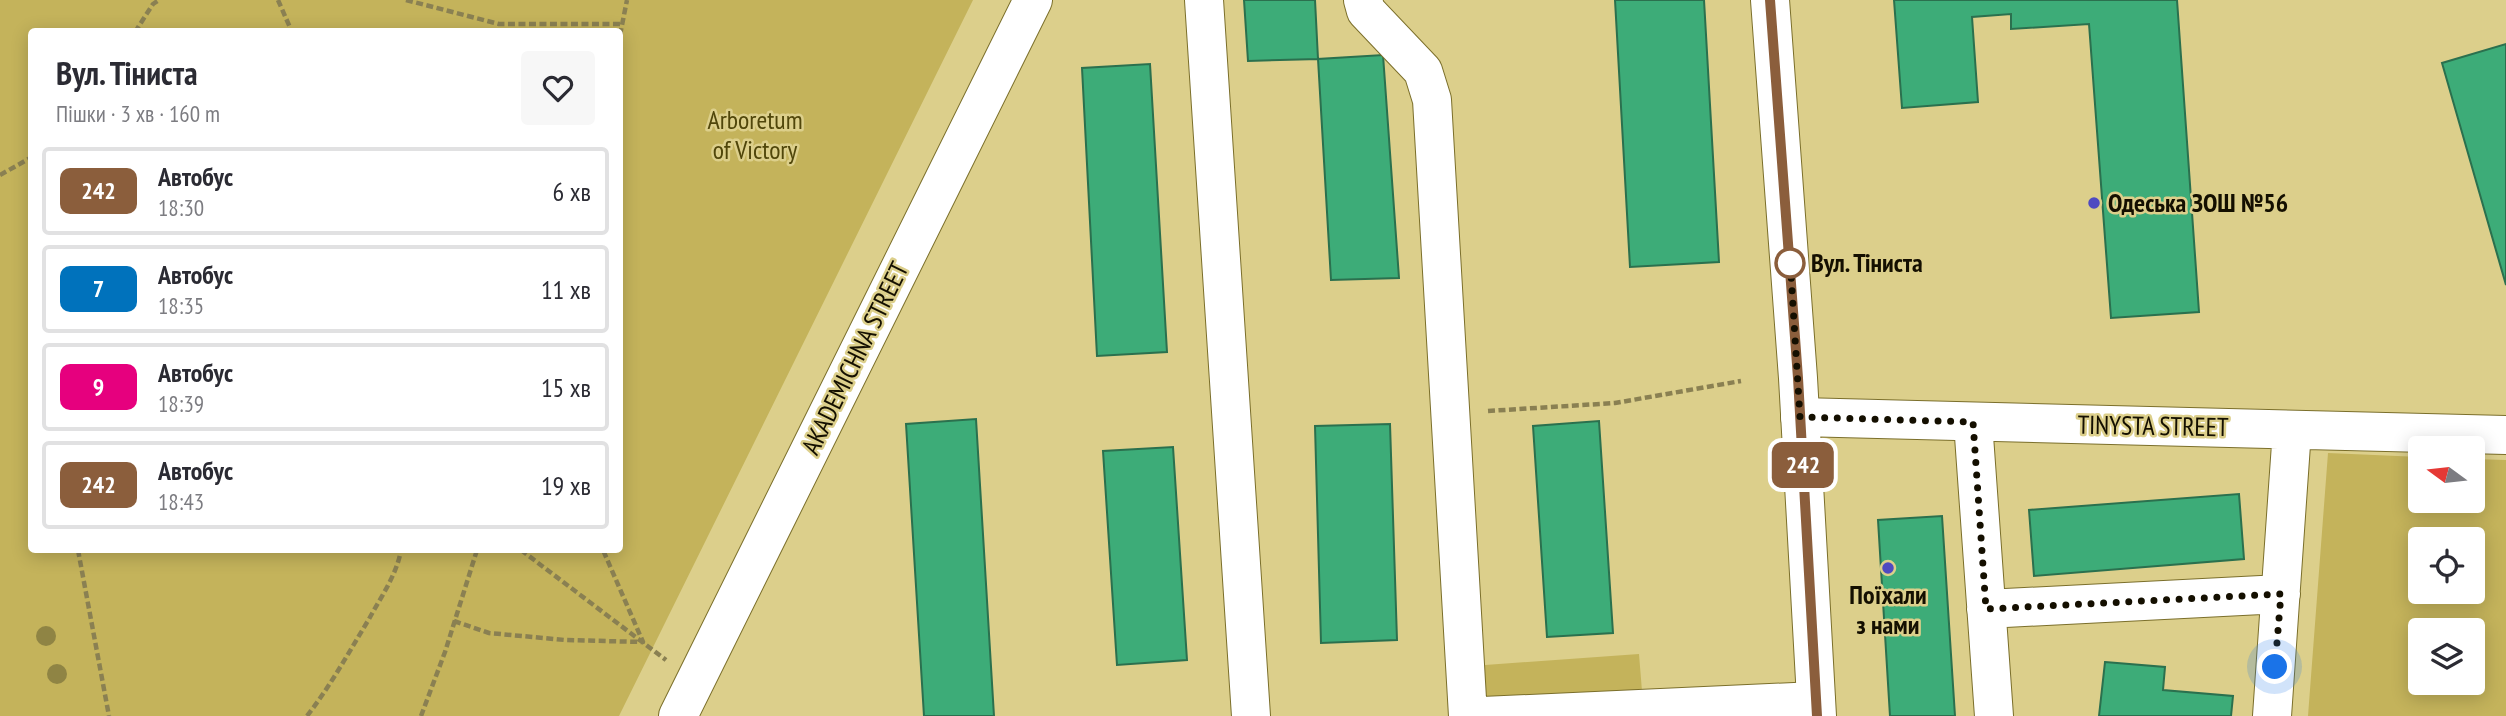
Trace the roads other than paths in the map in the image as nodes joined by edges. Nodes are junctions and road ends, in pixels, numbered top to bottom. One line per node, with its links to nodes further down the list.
1 (1033, 0): 12 (street, AKADEMICHNA STREET)
2 (1204, 0): 13 (street)
3 (1363, 0): 14 (street)
4 (1770, 0): 5 (street)
5 (1800, 417): 6 (street, TINYSTA STREET); 11 (street)
6 (1973, 422): 7 (street, TINYSTA STREET); 10 (street)
7 (2292, 430): 8 (street, TINYSTA STREET); 9 (street)
8 (2506, 435)
9 (2281, 594): 10 (street); 17 (street)
10 (1986, 609): 16 (street)
11 (1816, 708): 15 (street)
12 (678, 716)
13 (1251, 716)
14 (1468, 716)
15 (1483, 716)
16 (1994, 716)
17 (2272, 716)

